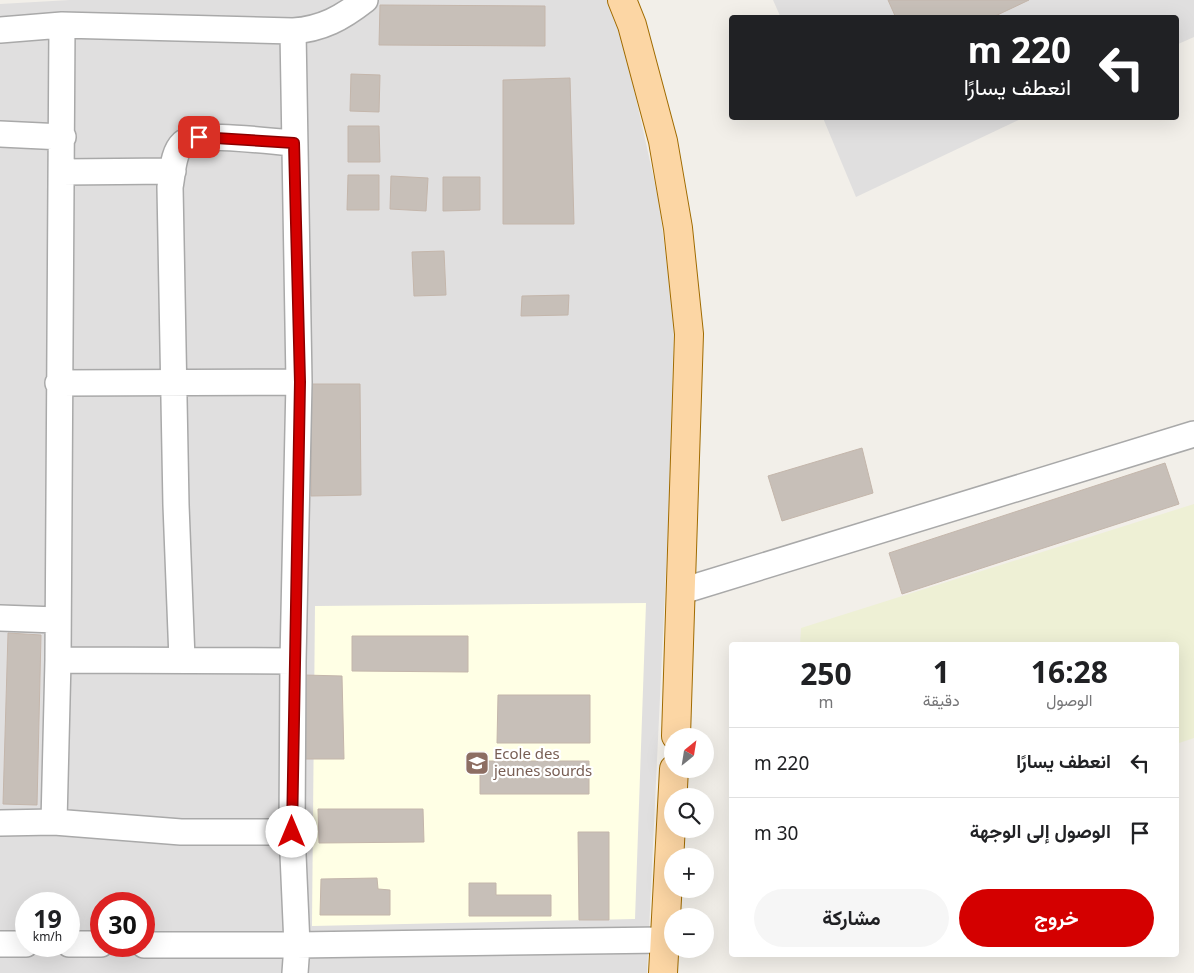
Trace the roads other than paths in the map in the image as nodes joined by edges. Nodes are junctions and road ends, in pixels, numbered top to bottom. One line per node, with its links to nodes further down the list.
1 (365, 0): 5 (street)
2 (622, 0): 15 (main road)
3 (62, 25): 4 (street); 5 (street); 7 (street)
4 (0, 30)
5 (293, 31): 8 (street)
6 (0, 134): 7 (street)
7 (63, 136): 10 (street)
8 (294, 143): 9 (street); 11 (street)
9 (173, 171): 10 (street); 13 (street)
10 (62, 172): 12 (street)
11 (300, 382): 13 (street); 20 (street)
12 (58, 383): 13 (street); 17 (street)
13 (175, 384): 18 (street)
14 (1194, 434): 15 (street)
15 (682, 591): 21 (main road)
16 (0, 618): 17 (street)
17 (57, 620): 19 (street)
18 (182, 659): 19 (street); 20 (street)
19 (58, 660): 23 (street)
20 (293, 662): 25 (street)
21 (676, 728)
22 (673, 778): 26 (main road)
23 (54, 822): 24 (street); 25 (street)
24 (0, 823)
25 (292, 832): 30 (street)
26 (663, 940): 30 (street); 32 (main road)
27 (0, 944): 28 (street)
28 (15, 944)
29 (155, 944): 30 (street)
30 (297, 945): 31 (street)
31 (295, 973)
32 (663, 973)

